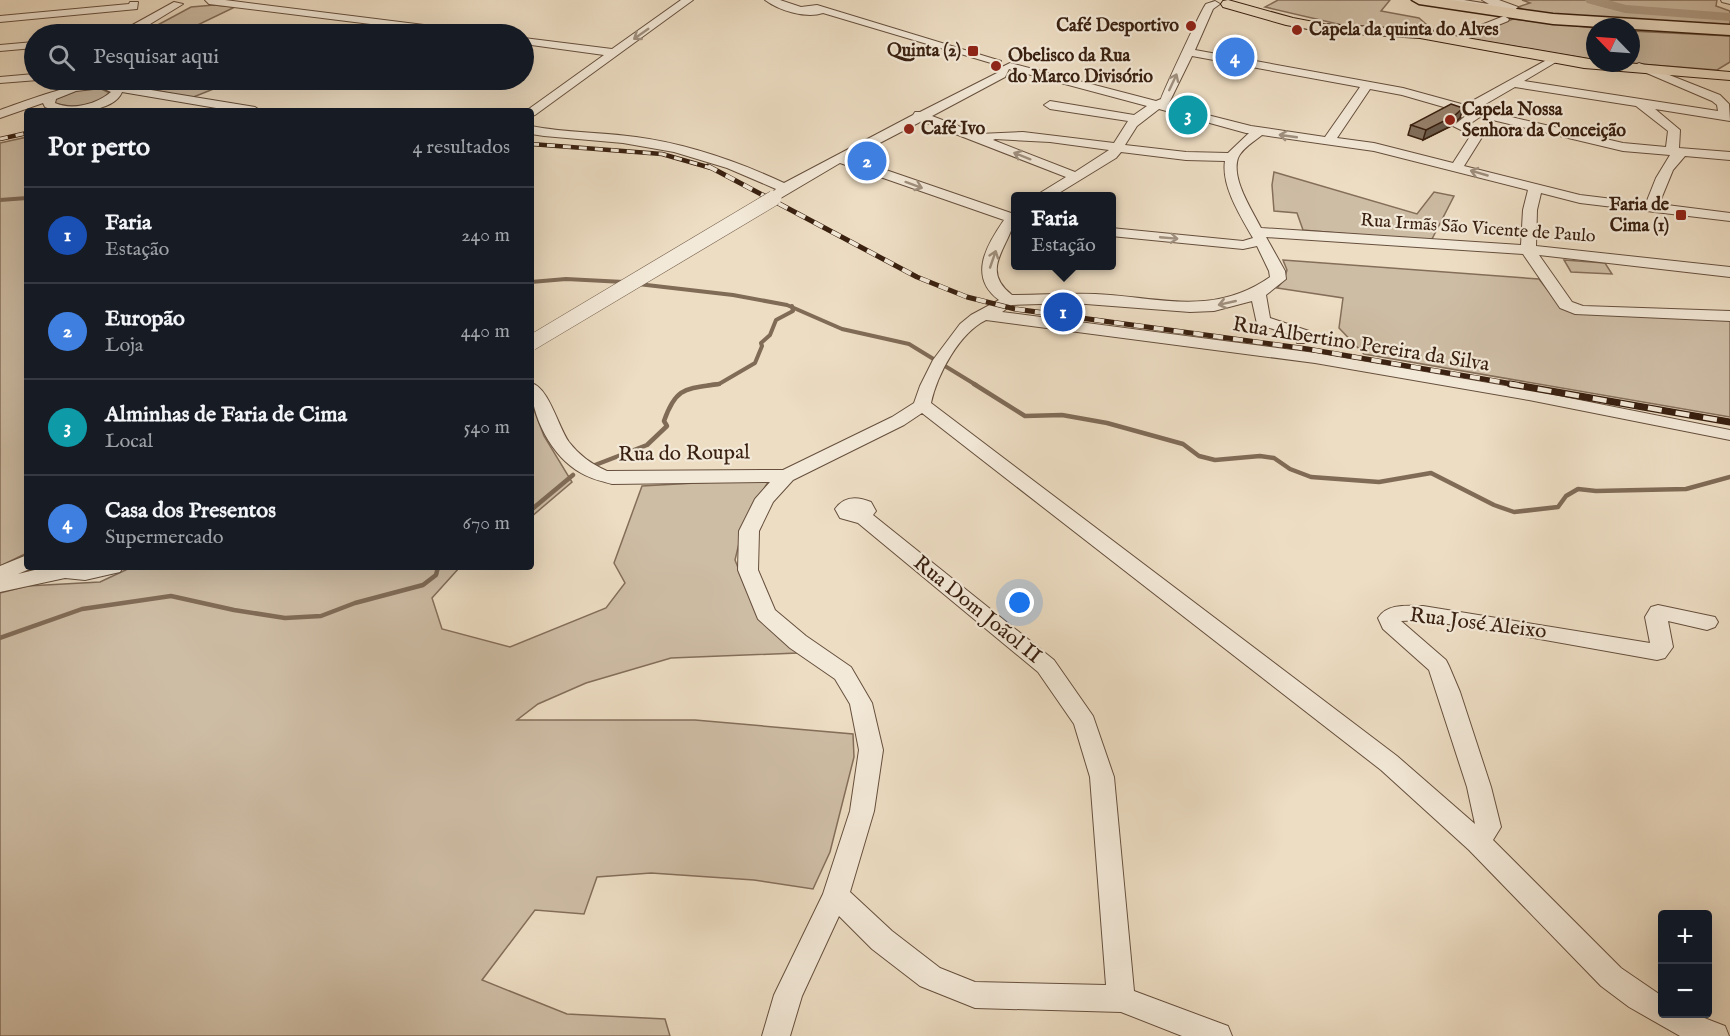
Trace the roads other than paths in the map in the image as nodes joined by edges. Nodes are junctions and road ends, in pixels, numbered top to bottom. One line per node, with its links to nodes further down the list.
1 (210, 0): 10 (street); 17 (street)
2 (688, 0): 26 (street, one-way to 26)
3 (770, 0): 12 (street)
4 (784, 0): 12 (street)
5 (1409, 0): 18 (highway)
6 (1419, 0): 20 (highway)
7 (1443, 0): 8 (street)
8 (1487, 0)
9 (1224, 2): 21 (main road); 25 (street); 27 (main road)
10 (185, 3): 15 (street); 16 (street)
11 (134, 4): 13 (street)
12 (817, 9): 29 (street); 32 (street)
13 (0, 19)
14 (1504, 19): 21 (street)
15 (144, 24)
16 (151, 24)
17 (395, 24)
18 (1586, 24)
19 (1640, 28): 20 (highway)
20 (1730, 32)
21 (1464, 39): 28 (main road)
22 (534, 42): 26 (street)
23 (24, 46): 24 (street)
24 (0, 48)
25 (1189, 52): 37 (street); 46 (street, one-way to 25)
26 (614, 53): 52 (street)
27 (1552, 60): 31 (main road); 36 (street)
28 (1586, 60)
29 (996, 61): 30 (street); 32 (street)
30 (1007, 68): 32 (street); 46 (street)
31 (1642, 68): 33 (main road); 56 (street)
32 (985, 72): 55 (street)
33 (1730, 75)
34 (24, 78): 35 (street)
35 (0, 80)
36 (1513, 83): 43 (street); 54 (street)
37 (1366, 86): 54 (street); 61 (street)
38 (63, 90): 42 (street)
39 (68, 90): 42 (street)
40 (114, 90): 44 (street)
41 (141, 90): 50 (street)
42 (60, 92): 47 (street); 53 (street)
43 (1639, 102): 56 (street); 64 (street)
44 (102, 105): 48 (street); 49 (street)
45 (1050, 105): 57 (street)
46 (1154, 105): 57 (street); 59 (street)
47 (62, 108)
48 (74, 108)
49 (206, 108)
50 (239, 108)
51 (24, 110): 53 (street)
52 (534, 110)
53 (2, 111)
54 (1473, 111): 63 (street); 68 (street)
55 (919, 116): 60 (street); 67 (street)
56 (1727, 116)
57 (1136, 119): 62 (street)
58 (534, 130): 72 (street)
59 (1259, 132): 61 (street, one-way to 59); 66 (street)
60 (977, 138): 62 (street); 71 (street, one-way to 60)
61 (1328, 142): 68 (street)
62 (1119, 146): 66 (street); 71 (street)
63 (1640, 149): 64 (street); 69 (street)
64 (1677, 153): 65 (street); 69 (street)
65 (1730, 156)
66 (1232, 157): 81 (street)
67 (839, 158): 70 (street); 77 (street, one-way to 77)
68 (1457, 167): 73 (street, one-way to 68)
69 (1668, 170): 76 (street)
70 (807, 175): 72 (street); 75 (street)
71 (1077, 177): 74 (street)
72 (772, 182): 75 (street)
73 (1535, 188): 76 (street); 82 (street)
74 (1051, 192)
75 (780, 193): 89 (street, bridge)
76 (1651, 208): 78 (street)
77 (1011, 217)
78 (1730, 217)
79 (1011, 223): 85 (street, one-way to 79)
80 (1116, 232): 81 (street, Rua Irmãs São Vicente de Paulo, one-way to 81)
81 (1259, 237): 82 (street, Rua Irmãs São Vicente de Paulo); 84 (street)
82 (1528, 251): 83 (street, Rua Irmãs São Vicente de Paulo); 87 (street)
83 (1730, 272)
84 (1258, 293): 85 (street, one-way to 85); 88 (street)
85 (1008, 300): 86 (street)
86 (983, 315): 91 (street); 92 (street, Rua Albertino Pereira da Silva)
87 (1730, 316)
88 (1303, 340)
89 (534, 341)
90 (534, 391): 93 (street, Rua do Roupal)
91 (922, 405): 93 (street); 102 (street)
92 (1730, 435)
93 (786, 476): 103 (street)
94 (862, 516): 104 (street, Rua Dom Joãol II)
95 (24, 563): 99 (street)
96 (56, 570): 100 (street)
97 (65, 570): 98 (street)
98 (101, 570)
99 (0, 574)
100 (0, 585)
101 (1707, 622): 102 (street, Rua José Aleixo)
102 (1478, 842): 105 (street)
103 (836, 895): 104 (street); 107 (street)
104 (1121, 999): 108 (street)
105 (1658, 1009)
106 (1674, 1018): 109 (street)
107 (776, 1036)
108 (1218, 1036)
109 (1715, 1036)

